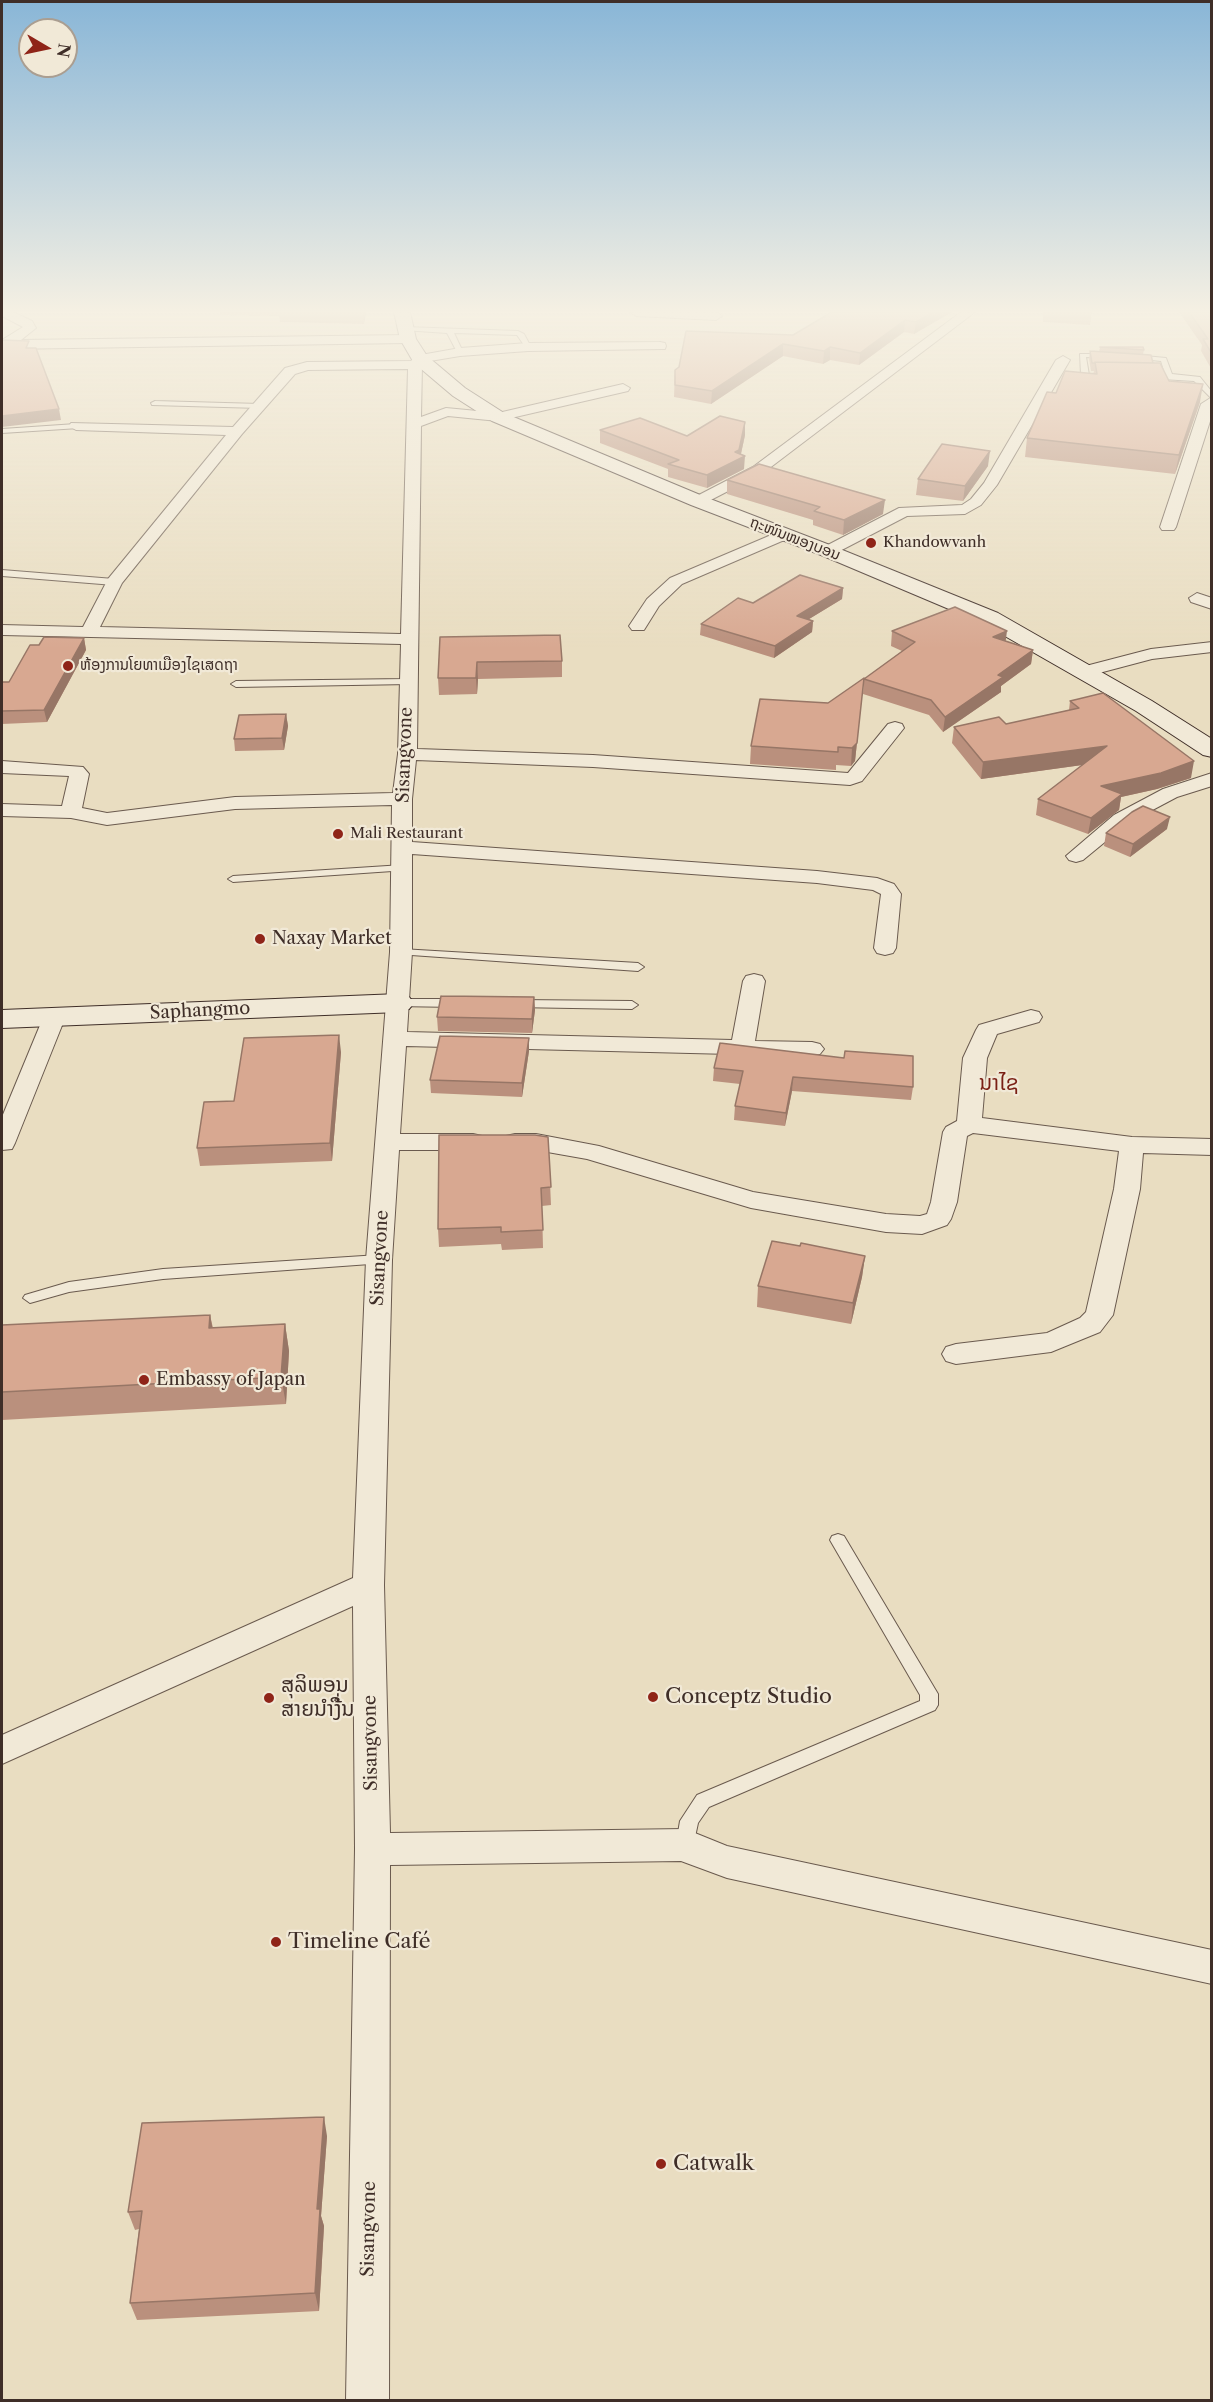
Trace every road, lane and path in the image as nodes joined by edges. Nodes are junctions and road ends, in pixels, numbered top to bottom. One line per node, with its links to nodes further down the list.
1 (243, 424): 9 (street)
2 (414, 424): 19 (street, Sisangvone)
3 (515, 424): 10 (street, ຖະໜົນໜອງບອນ)
4 (817, 424): 10 (street)
5 (1027, 424): 13 (street)
6 (1201, 424): 11 (street)
7 (76, 426): 8 (lane); 9 (street)
8 (2, 431)
9 (237, 431): 15 (street)
10 (698, 501): 12 (street, ຖະໜົນໜອງບອນ)
11 (1168, 527)
12 (783, 535): 13 (street, ຖະໜົນໜອງບອນ); 16 (street)
13 (828, 551): 21 (street, ຖະໜົນໜອງບອນ)
14 (2, 573): 15 (lane)
15 (114, 582): 18 (street)
16 (638, 626)
17 (2, 630): 18 (street)
18 (88, 633): 19 (street)
19 (409, 639): 22 (street, Sisangvone)
20 (1212, 647): 21 (street)
21 (1084, 672): 25 (street, ຖະໜົນໜອງບອນ)
22 (407, 682): 23 (lane); 26 (street, Sisangvone)
23 (236, 684)
24 (895, 728): 26 (street)
25 (1212, 750)
26 (407, 754): 29 (street, Sisangvone)
27 (2, 767): 31 (street)
28 (1212, 779): 32 (street)
29 (402, 799): 31 (street); 33 (street, Sisangvone)
30 (2, 810): 31 (street)
31 (71, 812)
32 (1076, 856)
33 (403, 858): 34 (lane); 35 (street); 36 (street, Sisangvone)
34 (233, 879)
35 (885, 948)
36 (401, 952): 37 (lane); 39 (street, Sisangvone)
37 (638, 967)
38 (754, 981): 47 (street)
39 (399, 1002): 40 (lane); 44 (street, Saphangmo); 46 (street, Sisangvone)
40 (469, 1003)
41 (504, 1004): 42 (lane)
42 (632, 1005)
43 (1031, 1017): 49 (street)
44 (54, 1018): 45 (street, Saphangmo); 51 (street)
45 (2, 1019)
46 (395, 1039): 47 (street); 50 (street, Sisangvone)
47 (742, 1047): 48 (street)
48 (812, 1048)
49 (969, 1125): 50 (street); 52 (street)
50 (386, 1142): 54 (street, Sisangvone)
51 (3, 1143)
52 (1132, 1145): 53 (street); 56 (street)
53 (1212, 1147)
54 (379, 1260): 55 (lane); 58 (street, Sisangvone)
55 (30, 1298)
56 (956, 1354)
57 (838, 1540): 60 (lane)
58 (368, 1584): 59 (street); 61 (street, Sisangvone)
59 (2, 1750)
60 (686, 1845): 61 (street); 62 (street)
61 (373, 1849): 63 (street, Sisangvone)
62 (1212, 1967)
63 (367, 2400)

